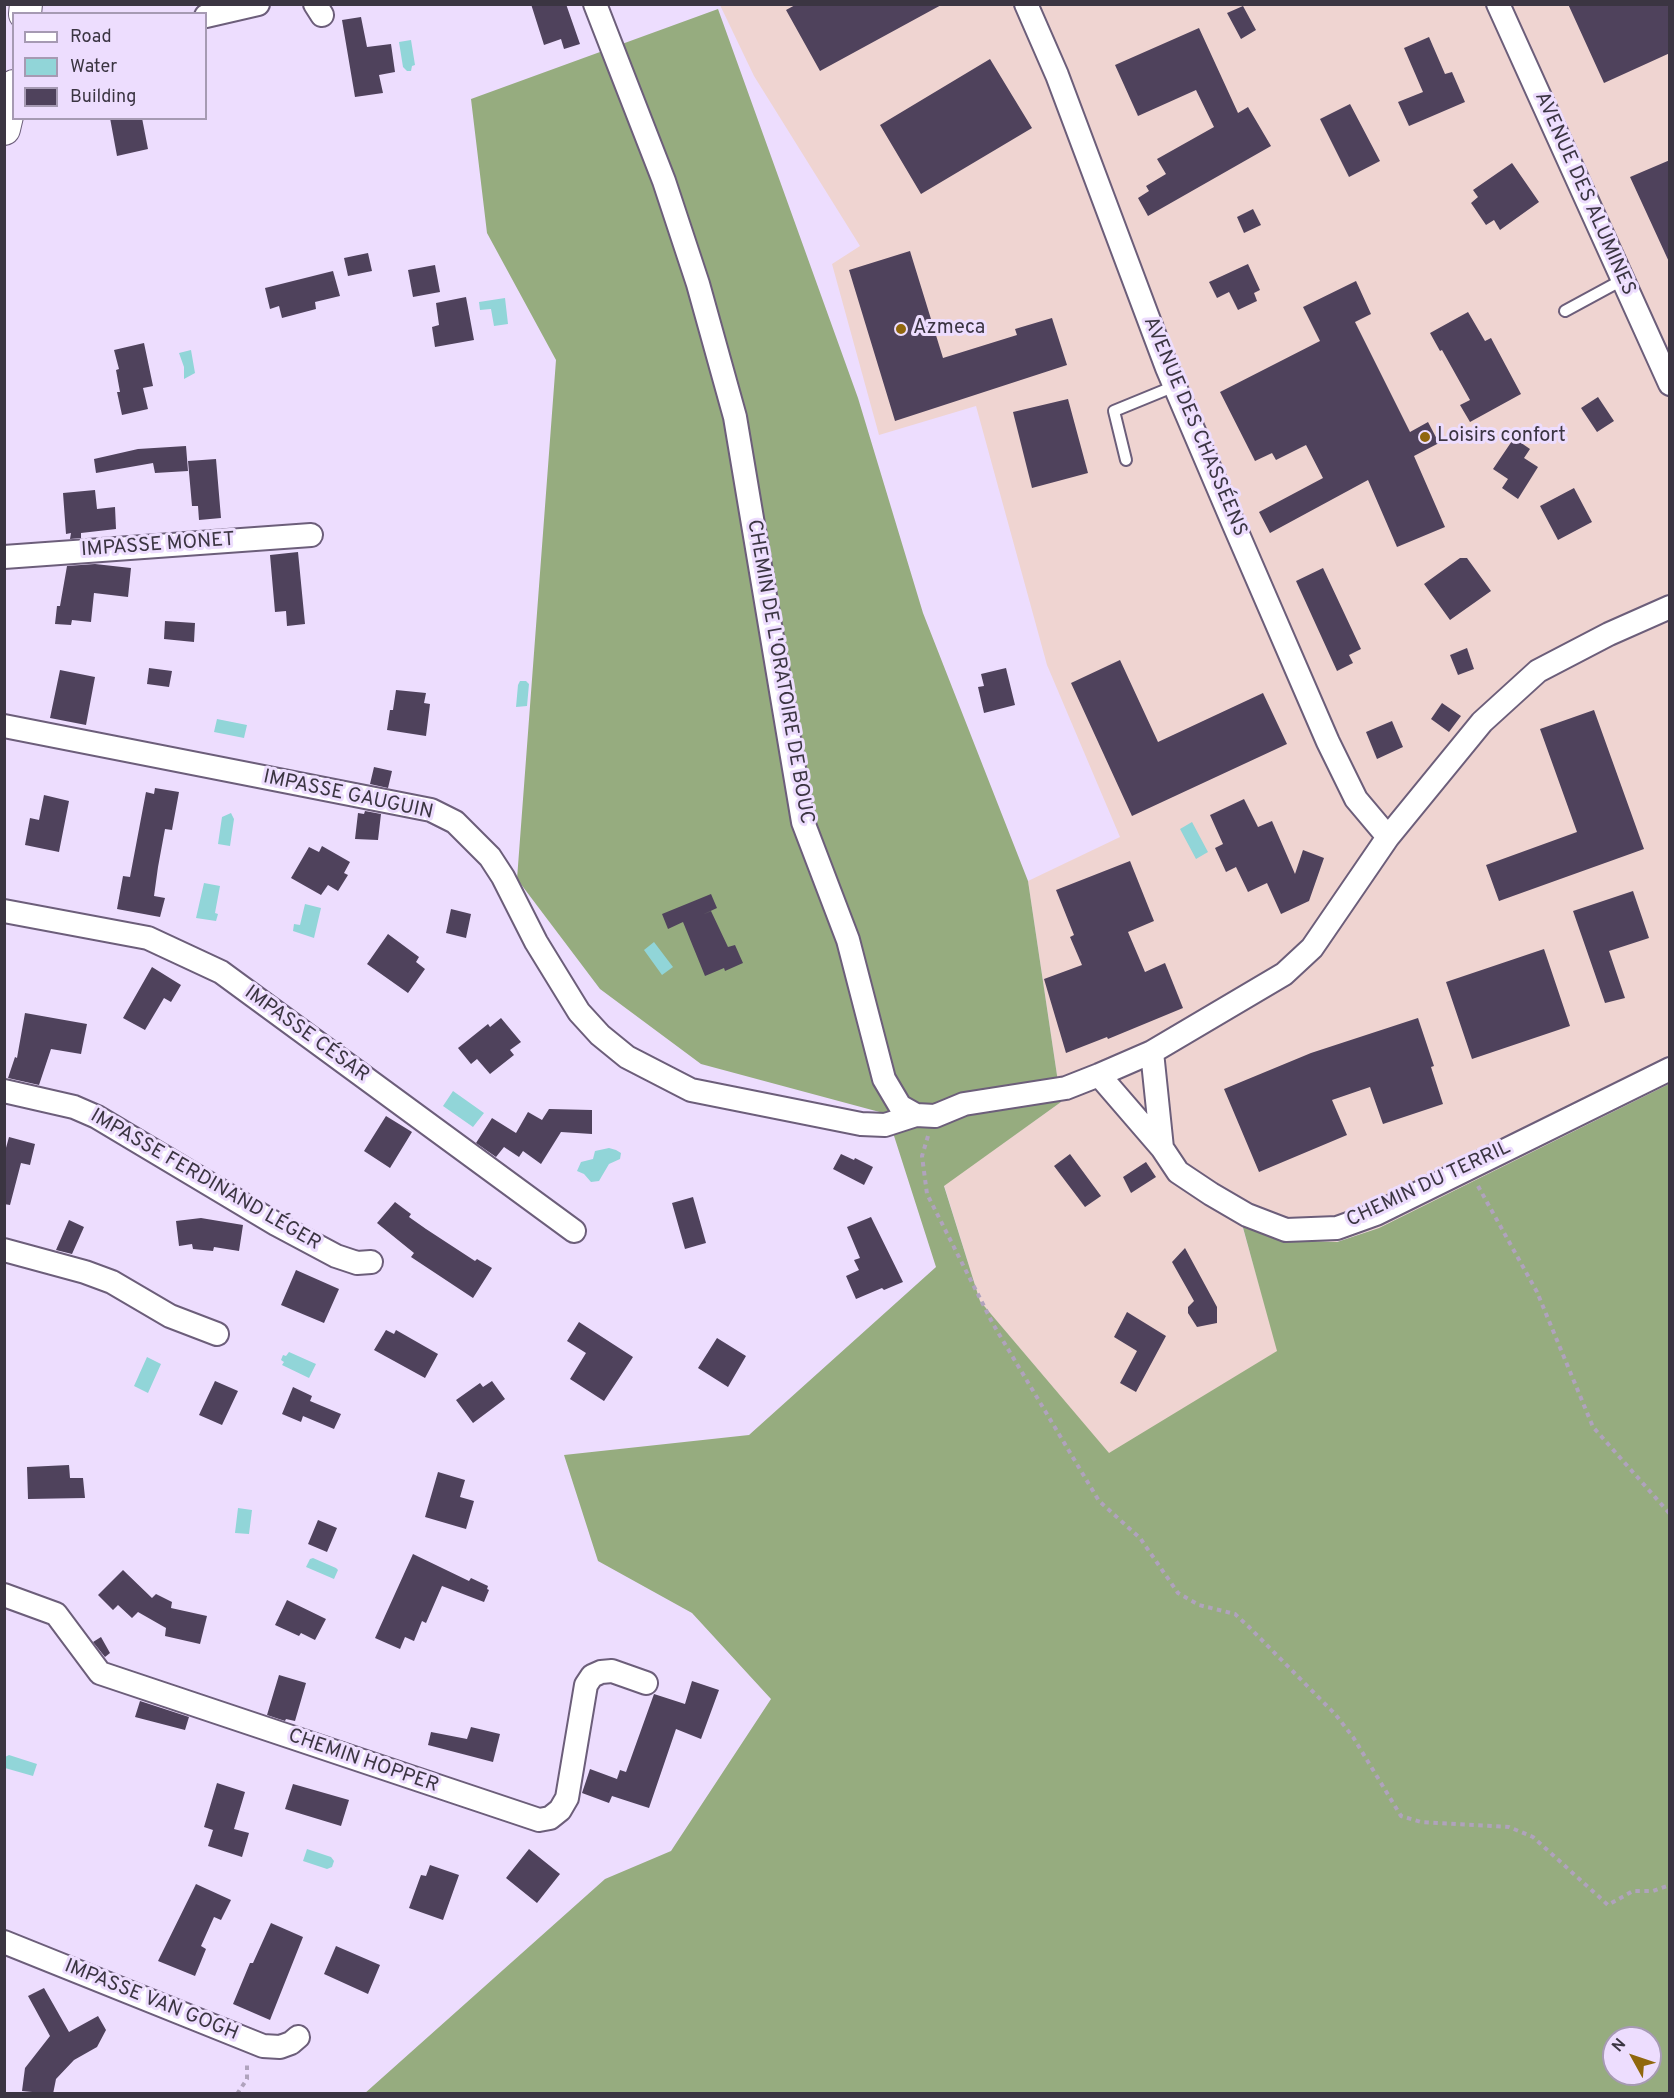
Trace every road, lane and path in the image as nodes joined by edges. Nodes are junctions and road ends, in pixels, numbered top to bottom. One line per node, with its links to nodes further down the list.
1 (258, 4): 5 (street)
2 (595, 4): 23 (street, CHEMIN DE L'ORATOIRE DE BOUC)
3 (1026, 4): 11 (street, AVENUE DES CHASSÉENS)
4 (1498, 4): 8 (street, AVENUE DES ALUMINES)
5 (207, 15)
6 (12, 95): 7 (main road)
7 (4, 129)
8 (1624, 279): 9 (lane); 10 (street, AVENUE DES ALUMINES)
9 (1566, 311)
10 (1670, 384)
11 (1175, 386): 12 (lane); 17 (street, AVENUE DES CHASSÉENS)
12 (1126, 460)
13 (311, 535): 14 (street, IMPASSE MONET)
14 (4, 557)
15 (1670, 607): 17 (street)
16 (4, 726): 23 (street, IMPASSE GAUGUIN)
17 (1388, 837): 19 (street)
18 (4, 911): 26 (street, IMPASSE CÉSAR)
19 (1152, 1052): 21 (street); 24 (street)
20 (1670, 1069): 25 (street, CHEMIN DU TERRIL)
21 (1099, 1075): 23 (street); 24 (street, CHEMIN DU TERRIL)
22 (4, 1091): 28 (street, IMPASSE FERDINAND LÉGER)
23 (926, 1115): 33 (path)
24 (1162, 1148): 25 (street, CHEMIN DU TERRIL)
25 (1468, 1168): 30 (path)
26 (574, 1231)
27 (4, 1250): 29 (street)
28 (371, 1262)
29 (217, 1334)
30 (1670, 1514)
31 (4, 1595): 32 (street, CHEMIN HOPPER)
32 (646, 1683)
33 (1670, 1885)
34 (4, 1942): 36 (street, IMPASSE VAN GOGH)
35 (298, 2037): 36 (street, IMPASSE VAN GOGH)
36 (244, 2038): 37 (path)
37 (237, 2094)

